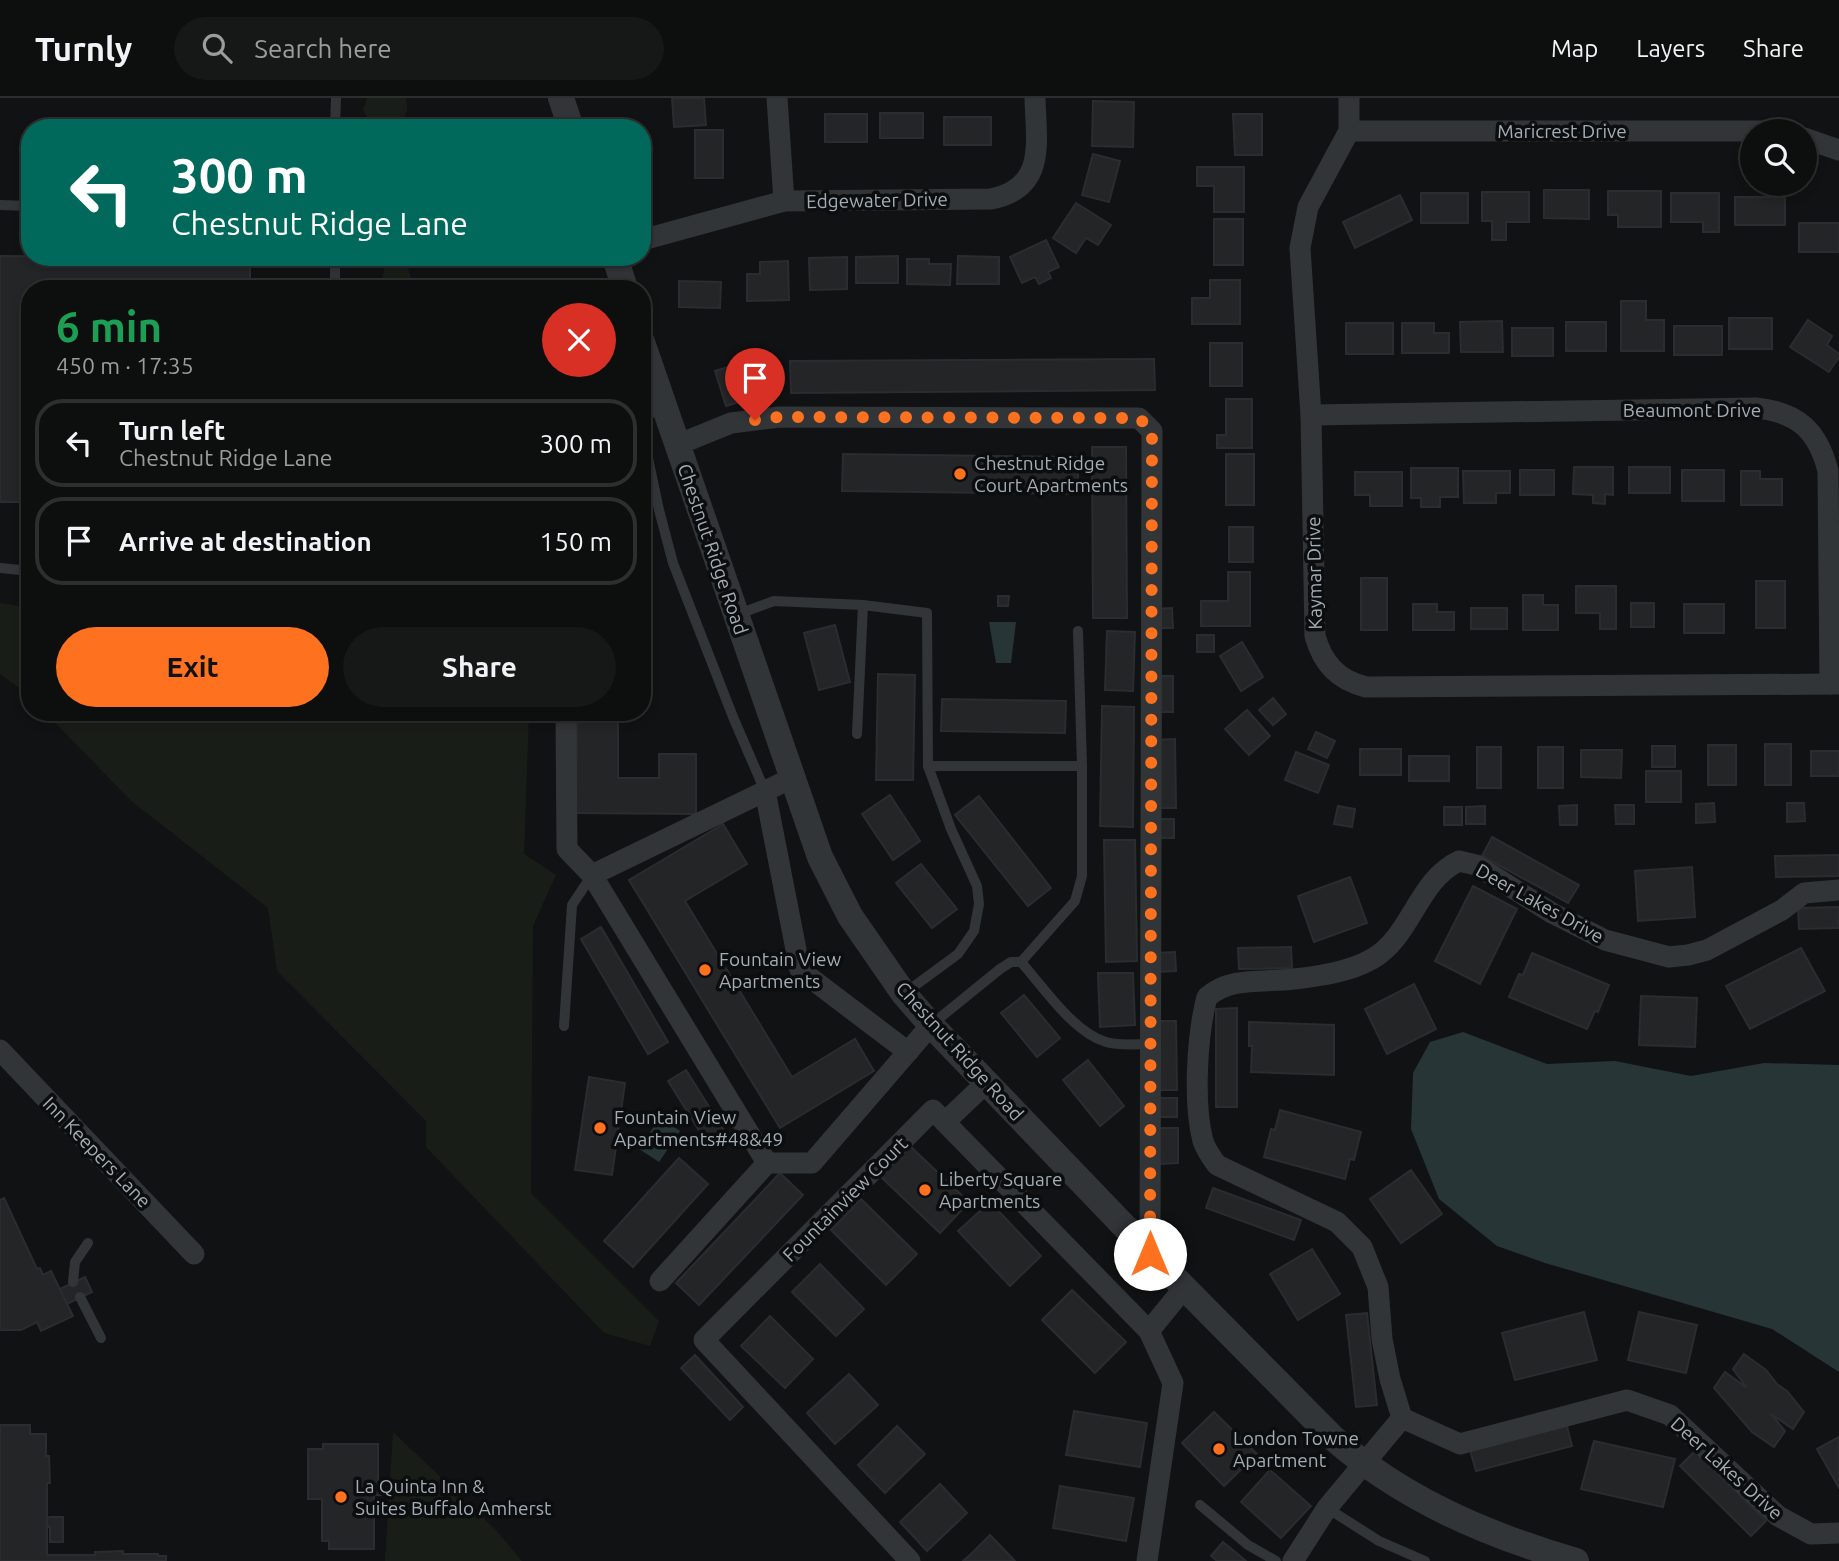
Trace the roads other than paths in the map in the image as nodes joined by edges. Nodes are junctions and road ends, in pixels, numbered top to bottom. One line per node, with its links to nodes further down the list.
1 (335, 98): 6 (lane)
2 (561, 98): 7 (street)
3 (777, 98): 12 (street)
4 (1035, 98): 12 (street, Edgewater Drive)
5 (1349, 98): 8 (street, Kaymar Drive)
6 (335, 119)
7 (568, 119)
8 (1349, 131): 9 (street, Maricrest Drive); 17 (street, Kaymar Drive)
9 (1740, 131)
10 (1817, 142): 11 (street)
11 (1839, 150)
12 (784, 201): 15 (street, Edgewater Drive)
13 (0, 205): 14 (lane)
14 (21, 206)
15 (651, 238)
16 (653, 407): 18 (street, Chestnut Ridge Road)
17 (1311, 415): 25 (street, Beaumont Drive); 25 (street, Kaymar Drive)
18 (677, 444): 23 (street, Chestnut Ridge Road); 38 (street)
19 (651, 472): 31 (lane)
20 (0, 568): 21 (lane)
21 (21, 570)
22 (863, 605): 23 (lane); 27 (lane); 28 (lane)
23 (736, 615): 30 (street, Chestnut Ridge Road)
24 (1079, 631): 29 (lane)
25 (1835, 684)
26 (566, 721): 32 (street)
27 (858, 734)
28 (928, 766): 29 (lane); 35 (lane)
29 (1082, 766): 34 (lane)
30 (792, 778): 31 (street); 35 (street, Chestnut Ridge Road)
31 (765, 791): 32 (street); 40 (street)
32 (592, 875): 37 (lane); 43 (street)
33 (1839, 890): 53 (street, Deer Lakes Drive)
34 (1021, 962): 36 (lane); 38 (lane)
35 (904, 994): 36 (street, Chestnut Ridge Road)
36 (932, 1025): 40 (street); 41 (street, Chestnut Ridge Road)
37 (564, 1026)
38 (1150, 1044): 46 (street)
39 (0, 1050): 45 (street, Inn Keepers Lane)
40 (908, 1052): 43 (street)
41 (986, 1083): 42 (street); 46 (street, Chestnut Ridge Road)
42 (945, 1122): 51 (street); 58 (street, Fountainview Court)
43 (767, 1163): 47 (street)
44 (88, 1243): 48 (lane)
45 (194, 1254)
46 (1150, 1254): 49 (street, Chestnut Ridge Road)
47 (660, 1281)
48 (73, 1282)
49 (1184, 1288): 51 (street); 54 (street, Chestnut Ridge Road)
50 (80, 1297): 52 (lane)
51 (1149, 1331): 59 (street)
52 (101, 1338)
53 (1402, 1418): 54 (street); 57 (street, Deer Lakes Drive)
54 (1362, 1464): 56 (street); 63 (street, Chestnut Ridge Road)
55 (1200, 1505): 60 (lane)
56 (1327, 1508): 61 (street); 62 (lane)
57 (1839, 1533)
58 (910, 1561)
59 (1147, 1561)
60 (1276, 1561)
61 (1293, 1561)
62 (1424, 1561)
63 (1576, 1561)

